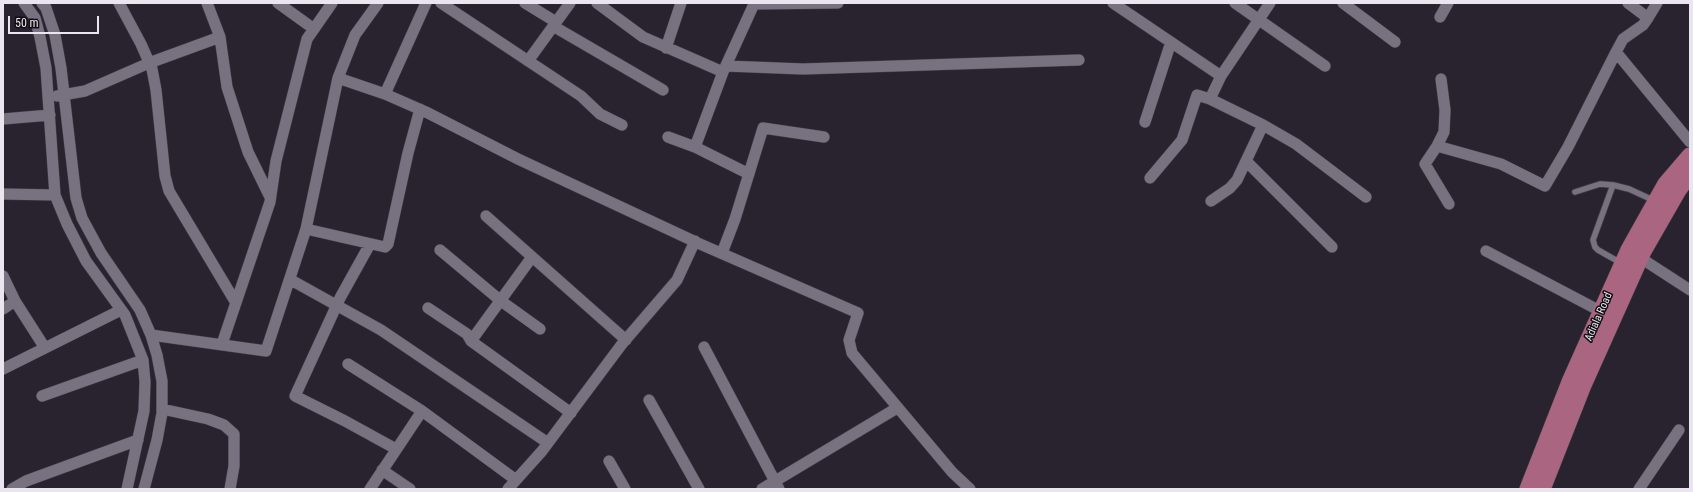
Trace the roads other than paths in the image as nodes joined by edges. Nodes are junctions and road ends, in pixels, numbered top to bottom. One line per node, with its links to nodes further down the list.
1 (24, 3): 43 (street)
2 (42, 3): 42 (street)
3 (119, 3): 34 (street)
4 (207, 3): 27 (street)
5 (278, 3): 26 (street)
6 (332, 3): 26 (street)
7 (378, 3): 38 (street)
8 (426, 3): 41 (street)
9 (441, 3): 33 (street)
10 (525, 3): 25 (street)
11 (570, 3): 25 (street)
12 (597, 3): 30 (street)
13 (681, 3): 30 (street)
14 (838, 3): 36 (street)
15 (1113, 3): 28 (street)
16 (1234, 3): 24 (street)
17 (1270, 3): 24 (street)
18 (1343, 3): 29 (street)
19 (1448, 3): 22 (street)
20 (1628, 3): 23 (street)
21 (1657, 3): 23 (street)
22 (1440, 17)
23 (1648, 18): 31 (street)
24 (1259, 21): 35 (street); 37 (street)
25 (554, 24): 33 (street); 40 (street)
26 (314, 29): 68 (street)
27 (220, 38): 34 (street); 68 (street)
28 (1171, 42): 37 (street); 48 (street)
29 (1395, 42)
30 (666, 48): 36 (street)
31 (1616, 52): 53 (street); 54 (street)
32 (1079, 60): 36 (street)
33 (528, 61): 49 (street)
34 (149, 63): 42 (street); 87 (street)
35 (1325, 66)
36 (724, 69): 55 (street)
37 (1221, 76): 44 (street)
38 (338, 78): 41 (street); 73 (street)
39 (1441, 79): 54 (street)
40 (663, 90)
41 (385, 94): 45 (street)
42 (64, 95): 43 (street); 58 (street)
43 (48, 98): 46 (street)
44 (1210, 100): 50 (street); 62 (street)
45 (420, 109): 74 (street); 75 (street)
46 (50, 115): 47 (street); 61 (street)
47 (3, 119)
48 (1145, 122)
49 (622, 125)
50 (1263, 125): 57 (street); 67 (street)
51 (668, 137): 55 (street)
52 (824, 137): 59 (street)
53 (1690, 142)
54 (1437, 146): 71 (street)
55 (695, 148): 59 (street)
56 (1690, 156): 70 (main road, Adiala Road)
57 (1246, 161): 69 (street); 76 (street)
58 (72, 172): 61 (street); 94 (street)
59 (749, 174): 79 (street)
60 (1690, 174): 81 (main road, Adiala Road)
61 (54, 175): 66 (street)
62 (1150, 178)
63 (1613, 185): 64 (lane); 70 (lane); 81 (lane)
64 (1575, 192)
65 (3, 194): 66 (street)
66 (55, 195): 91 (street)
67 (1366, 197)
68 (271, 198): 87 (street)
69 (1211, 201)
70 (1656, 202): 81 (main road, Adiala Road)
71 (1449, 204)
72 (486, 216): 80 (street)
73 (306, 229): 75 (street); 83 (street)
74 (694, 241): 79 (street); 95 (street)
75 (370, 244): 88 (street)
76 (1332, 247)
77 (440, 250): 85 (street)
78 (1486, 251): 92 (street)
79 (722, 253): 105 (street)
80 (532, 257): 85 (street); 95 (street)
81 (1631, 257): 84 (street); 92 (main road, Adiala Road); 129 (main road, Adiala Road)
82 (3, 276): 86 (street)
83 (290, 280): 88 (street); 97 (street)
84 (1690, 290)
85 (501, 301): 93 (street); 96 (street)
86 (15, 302): 89 (street); 99 (street)
87 (236, 303): 97 (street)
88 (337, 305): 111 (street); 112 (street)
89 (3, 308)
90 (428, 308): 96 (street)
91 (121, 310): 99 (street); 100 (street)
92 (1602, 312): 128 (main road, Adiala Road)
93 (540, 329)
94 (152, 335): 97 (street); 106 (street)
95 (626, 340): 108 (street)
96 (471, 341): 108 (street)
97 (222, 344)
98 (704, 347): 116 (street)
99 (45, 348): 102 (street)
100 (143, 360): 103 (street); 110 (street)
101 (348, 364): 107 (street)
102 (3, 369)
103 (42, 396)
104 (649, 400): 125 (street)
105 (898, 408): 116 (street); 127 (street)
106 (162, 409): 119 (street); 120 (street)
107 (422, 411): 112 (street); 115 (street)
108 (571, 413): 111 (street)
109 (1679, 430): 130 (street)
110 (138, 440): 117 (street); 118 (street)
111 (548, 443): 115 (street)
112 (396, 449): 114 (street)
113 (609, 461): 124 (street)
114 (382, 470): 121 (street); 122 (street)
115 (516, 480): 123 (street)
116 (777, 485): 126 (street)
117 (12, 489)
118 (127, 489)
119 (144, 489)
120 (230, 489)
121 (370, 489)
122 (410, 489)
123 (508, 489)
124 (625, 489)
125 (699, 489)
126 (762, 489)
127 (970, 489)
128 (1528, 489)
129 (1542, 489)
130 (1639, 489)

